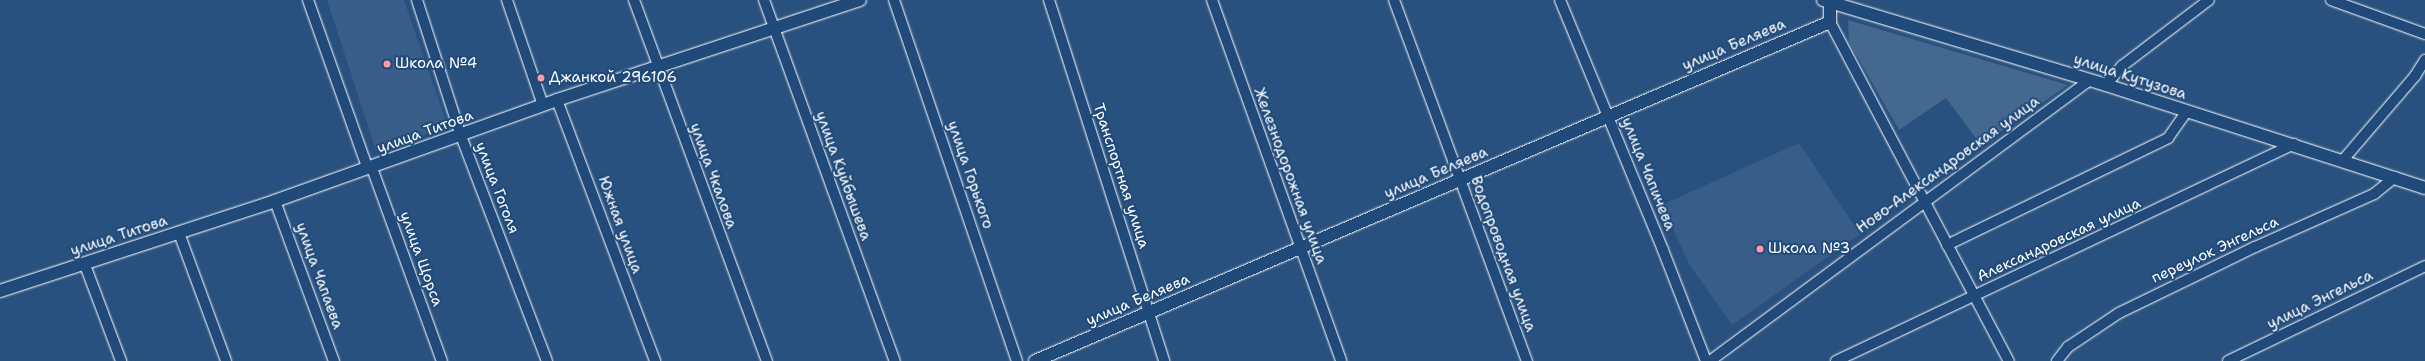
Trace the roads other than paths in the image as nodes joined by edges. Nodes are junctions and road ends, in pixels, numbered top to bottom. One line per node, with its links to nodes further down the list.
1 (308, 0): 29 (street, улица Щорса)
2 (417, 0): 26 (street, улица Гоголя)
3 (507, 0): 23 (street)
4 (634, 0): 19 (street, улица Чкалова)
5 (764, 0): 16 (street, улица Куйбышева)
6 (860, 0): 16 (main road, улица Титова)
7 (894, 0): 51 (street, улица Горького)
8 (1049, 0): 42 (street, Транспортная улица)
9 (1212, 0): 37 (street, Железнодорожная улица)
10 (1394, 0): 31 (street, Водопроводная улица)
11 (1560, 0): 25 (street, улица Чапичева)
12 (1827, 0): 15 (main road); 20 (main road, улица Кутузова)
13 (2209, 0): 21 (street)
14 (2331, 0): 17 (street)
15 (1830, 22): 25 (main road, улица Беляева); 34 (street)
16 (773, 30): 19 (main road, улица Титова); 50 (street, улица Куйбышева)
17 (2425, 34)
18 (2425, 60): 28 (street)
19 (657, 68): 22 (main road, улица Титова); 49 (street, улица Чкалова)
20 (2090, 80): 21 (main road, улица Кутузова); 34 (street, Ново-Александровская улица)
21 (2106, 85): 24 (main road, улица Кутузова)
22 (557, 100): 23 (main road, улица Титова); 48 (street, Южная улица)
23 (543, 105): 26 (main road, улица Титова)
24 (2186, 112): 27 (main road, улица Кутузова); 36 (street)
25 (1608, 116): 31 (main road, улица Беляева); 56 (street, улица Чапичева)
26 (461, 136): 29 (main road, улица Титова); 47 (street, улица Гоголя)
27 (2294, 144): 28 (main road, улица Кутузова); 41 (street, Александровская улица)
28 (2343, 160): 30 (main road, улица Кутузова)
29 (370, 168): 33 (main road, улица Титова); 46 (street, улица Щорса)
30 (2395, 178): 32 (main road, улица Кутузова); 60 (street, переулок Энгельса)
31 (1460, 180): 37 (main road, улица Беляева); 55 (street, Водопроводная улица)
32 (2425, 188)
33 (275, 201): 35 (main road, улица Титова); 45 (street, улица Чапаева)
34 (1924, 201): 36 (street); 57 (street, Ново-Александровская улица)
35 (179, 233): 38 (main road, улица Титова); 44 (street)
36 (1947, 245): 41 (street)
37 (1300, 248): 42 (main road, улица Беляева); 54 (street, Железнодорожная улица)
38 (85, 264): 40 (main road, улица Титова); 43 (street)
39 (2425, 266): 61 (street, улица Энгельса)
40 (0, 291)
41 (1974, 296): 58 (street, Александровская улица); 59 (street)
42 (1148, 313): 52 (main road, улица Беляева); 53 (street, Транспортная улица)
43 (121, 361)
44 (226, 361)
45 (334, 361)
46 (442, 361)
47 (547, 361)
48 (655, 361)
49 (767, 361)
50 (895, 361)
51 (1017, 361)
52 (1035, 361)
53 (1164, 361)
54 (1341, 361)
55 (1527, 361)
56 (1706, 361)
57 (1710, 361)
58 (1836, 361)
59 (2009, 361)
60 (2056, 361)
61 (2228, 361)

